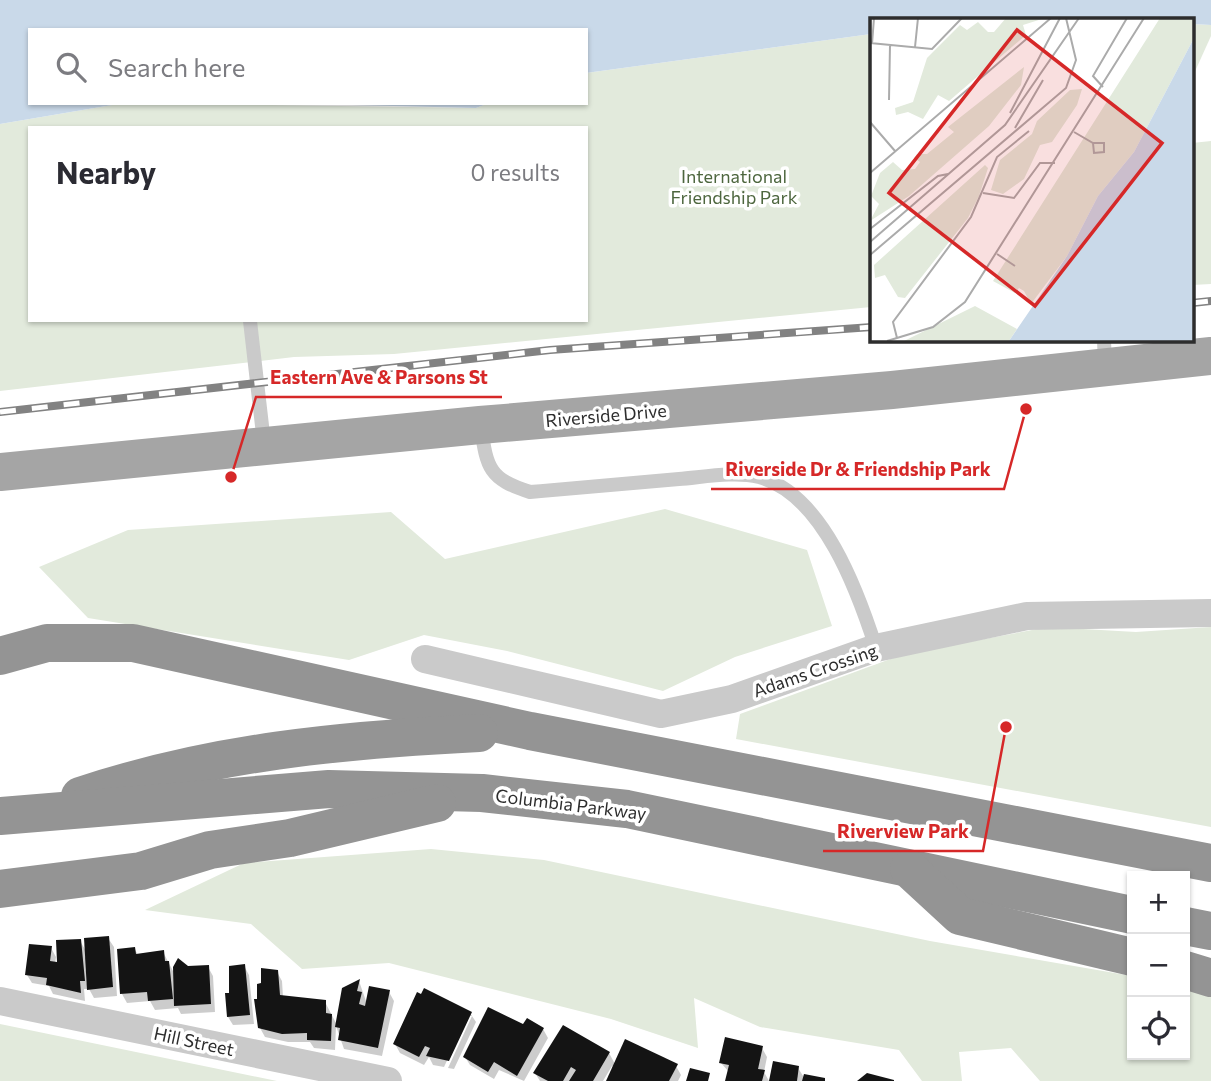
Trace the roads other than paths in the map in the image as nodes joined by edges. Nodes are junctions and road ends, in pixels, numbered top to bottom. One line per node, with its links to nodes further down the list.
1 (250, 322): 5 (lane)
2 (1104, 352): 3 (main road, Riverside Drive); 4 (main road, Riverside Drive)
3 (1211, 356)
4 (480, 425): 5 (main road, Riverside Drive); 8 (lane)
5 (265, 448): 6 (main road, Riverside Drive)
6 (0, 472)
7 (1211, 612): 8 (street, Adams Crossing)
8 (876, 648): 10 (street, Adams Crossing)
9 (0, 656): 11 (highway)
10 (425, 659)
11 (530, 731): 13 (highway); 14 (highway)
12 (482, 793): 13 (highway, Columbia Parkway); 15 (highway, Columbia Parkway); 16 (highway)
13 (11, 816)
14 (1211, 863)
15 (907, 867): 17 (highway, Columbia Parkway); 20 (highway)
16 (0, 890)
17 (1127, 914)
18 (1190, 927): 19 (highway)
19 (1211, 931)
20 (1127, 956)
21 (1190, 972): 22 (highway)
22 (1211, 978)
23 (0, 1001): 24 (street, Hill Street)
24 (388, 1081)

